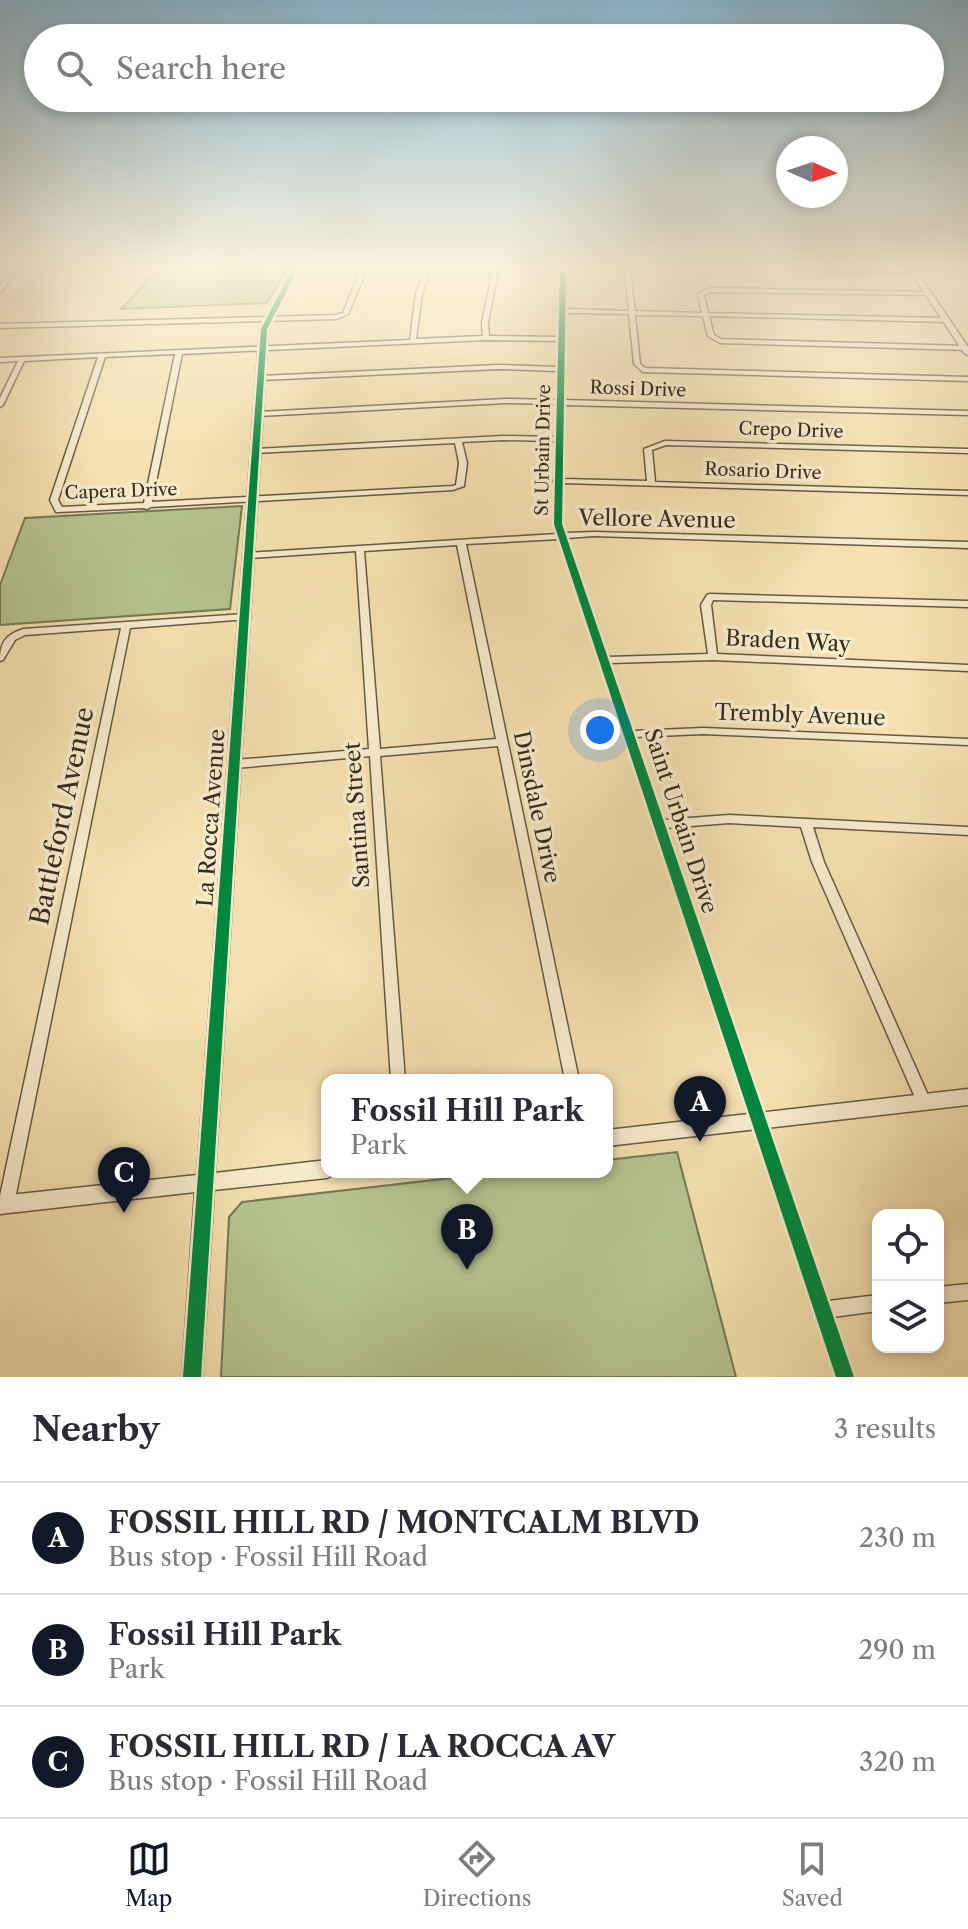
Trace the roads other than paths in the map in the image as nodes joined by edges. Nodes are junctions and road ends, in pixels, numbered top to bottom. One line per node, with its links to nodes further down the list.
1 (265, 333): 10 (street, La Rocca Avenue)
2 (414, 333): 9 (street)
3 (486, 333): 7 (street)
4 (562, 333): 8 (street, St Urbain Drive)
5 (634, 333): 18 (street)
6 (710, 333): 11 (street)
7 (486, 338): 8 (street); 9 (street)
8 (562, 339): 16 (street, St Urbain Drive)
9 (413, 341): 10 (street)
10 (263, 348): 12 (street); 17 (street, La Rocca Avenue)
11 (967, 349)
12 (179, 352): 13 (street); 31 (street)
13 (102, 356): 14 (street); 31 (street, Capera Drive)
14 (22, 359): 15 (street); 20 (street)
15 (0, 360)
16 (561, 369): 17 (street); 19 (street, St Urbain Drive)
17 (261, 378): 22 (street, La Rocca Avenue)
18 (968, 379)
19 (559, 403): 21 (street, Rossi Drive); 22 (street, Rossi Drive); 23 (street, St Urbain Drive)
20 (0, 405)
21 (968, 413)
22 (259, 414): 25 (street, La Rocca Avenue)
23 (558, 439): 24 (street); 27 (street, St Urbain Drive)
24 (458, 440): 25 (street); 30 (street, Capera Drive)
25 (256, 451): 30 (street, La Rocca Avenue)
26 (968, 451): 28 (street, Crepo Drive)
27 (557, 481): 28 (street, Rosario Drive); 32 (street, St Urbain Drive)
28 (651, 484): 29 (street, Rosario Drive)
29 (968, 493)
30 (253, 501): 31 (street, Capera Drive); 36 (street, La Rocca Avenue)
31 (147, 507)
32 (562, 536): 33 (street, Vellore Avenue); 34 (street, Vellore Avenue); 42 (street, Saint Urbain Drive)
33 (461, 542): 35 (street, Vellore Avenue); 45 (street, Dinsdale Drive)
34 (968, 545)
35 (360, 548): 36 (street, Vellore Avenue); 47 (street, Santina Street)
36 (249, 555): 38 (street, La Rocca Avenue)
37 (968, 604): 40 (street)
38 (245, 617): 39 (street); 48 (street, La Rocca Avenue)
39 (126, 625): 41 (street); 60 (street, Battleford Avenue)
40 (713, 657): 42 (street, Braden Way); 43 (street, Braden Way)
41 (0, 658)
42 (606, 660): 44 (street, Saint Urbain Drive)
43 (968, 668)
44 (631, 734): 46 (street, Trembly Avenue); 50 (street, Saint Urbain Drive)
45 (503, 742): 47 (street); 53 (street, Dinsdale Drive)
46 (968, 742)
47 (375, 753): 48 (street); 52 (street, Santina Street)
48 (235, 764): 59 (street, La Rocca Avenue)
49 (806, 823): 50 (street); 51 (street); 55 (street)
50 (661, 824): 56 (street, Saint Urbain Drive)
51 (968, 831)
52 (398, 1074)
53 (571, 1074)
54 (968, 1097): 55 (street)
55 (924, 1102): 56 (street)
56 (758, 1121): 57 (street); 64 (street, Saint Urbain Drive)
57 (613, 1137)
58 (321, 1170): 59 (street)
59 (207, 1183): 60 (street); 65 (street, La Rocca Avenue)
60 (3, 1205)
61 (968, 1292): 62 (street)
62 (944, 1294)
63 (872, 1304): 64 (street)
64 (823, 1310): 66 (street, Saint Urbain Drive)
65 (192, 1377)
66 (845, 1377)

